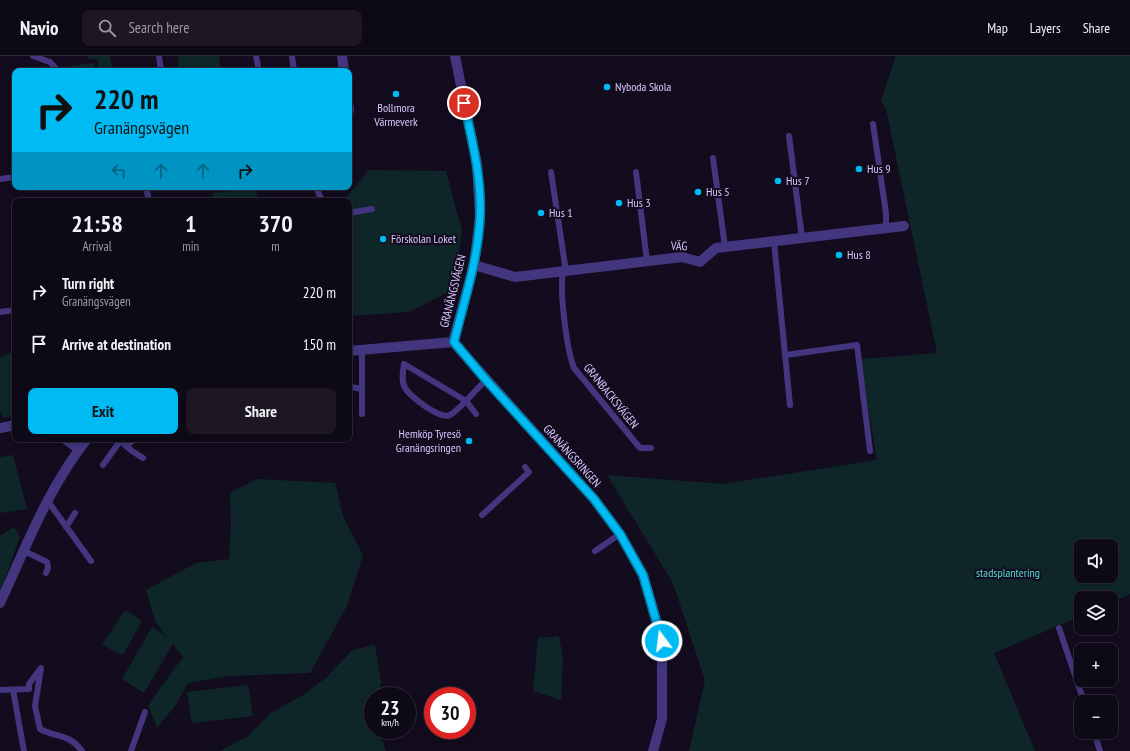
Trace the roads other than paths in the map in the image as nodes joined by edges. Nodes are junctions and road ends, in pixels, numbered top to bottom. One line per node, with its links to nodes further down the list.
1 (33, 56): 7 (lane)
2 (159, 56): 8 (lane)
3 (256, 56): 9 (lane)
4 (292, 56): 10 (lane)
5 (342, 56): 11 (street)
6 (455, 56): 27 (street, GRANÄNGSVÄGEN)
7 (55, 68)
8 (161, 68)
9 (258, 68)
10 (294, 68)
11 (344, 68)
12 (873, 124): 22 (lane)
13 (789, 136): 23 (lane)
14 (713, 158): 25 (lane)
15 (551, 172): 28 (lane)
16 (636, 172): 26 (lane)
17 (12, 177): 18 (lane)
18 (0, 179)
19 (372, 209): 20 (lane)
20 (352, 212)
21 (904, 226): 22 (street, VÄG)
22 (886, 227): 23 (street, VÄG)
23 (802, 238): 24 (street, VÄG)
24 (774, 242): 25 (street, VÄG); 34 (lane)
25 (726, 247): 26 (street, VÄG)
26 (646, 261): 28 (street, VÄG)
27 (474, 265): 28 (street, VÄG); 31 (street, GRANÄNGSVÄGEN)
28 (562, 271): 50 (lane, GRANBACKSVÄGEN)
29 (12, 310): 30 (lane)
30 (0, 312)
31 (454, 342): 32 (street); 35 (street, GRANÄNGSRINGEN)
32 (362, 350): 33 (street); 37 (lane)
33 (352, 351)
34 (786, 355): 39 (lane); 52 (lane)
35 (486, 380): 38 (lane); 60 (street, GRANÄNGSRINGEN)
36 (352, 387): 37 (lane)
37 (362, 389): 40 (lane)
38 (466, 401): 38 (lane); 41 (lane)
39 (790, 405)
40 (362, 414)
41 (476, 414)
42 (12, 426): 43 (street)
43 (0, 428)
44 (69, 442): 51 (street)
45 (85, 442): 51 (street)
46 (118, 442): 54 (lane)
47 (121, 442): 49 (lane)
48 (131, 442): 49 (lane)
49 (126, 446): 53 (lane)
50 (651, 448)
51 (79, 449): 56 (street)
52 (870, 451)
53 (143, 458)
54 (103, 465)
55 (525, 467): 58 (lane)
56 (47, 500): 59 (lane); 61 (street)
57 (75, 513): 59 (lane)
58 (482, 515)
59 (66, 527): 63 (lane)
60 (620, 534): 62 (lane); 75 (street, GRANÄNGSRINGEN)
61 (24, 551): 64 (lane); 65 (street)
62 (595, 551)
63 (91, 561)
64 (46, 573)
65 (0, 603)
66 (1059, 628): 69 (lane)
67 (0, 690): 68 (lane)
68 (13, 690): 72 (lane); 73 (lane)
69 (1082, 695)
70 (145, 712): 74 (lane)
71 (1096, 739): 76 (lane)
72 (24, 751)
73 (82, 751)
74 (131, 751)
75 (653, 751)
76 (1100, 751)

